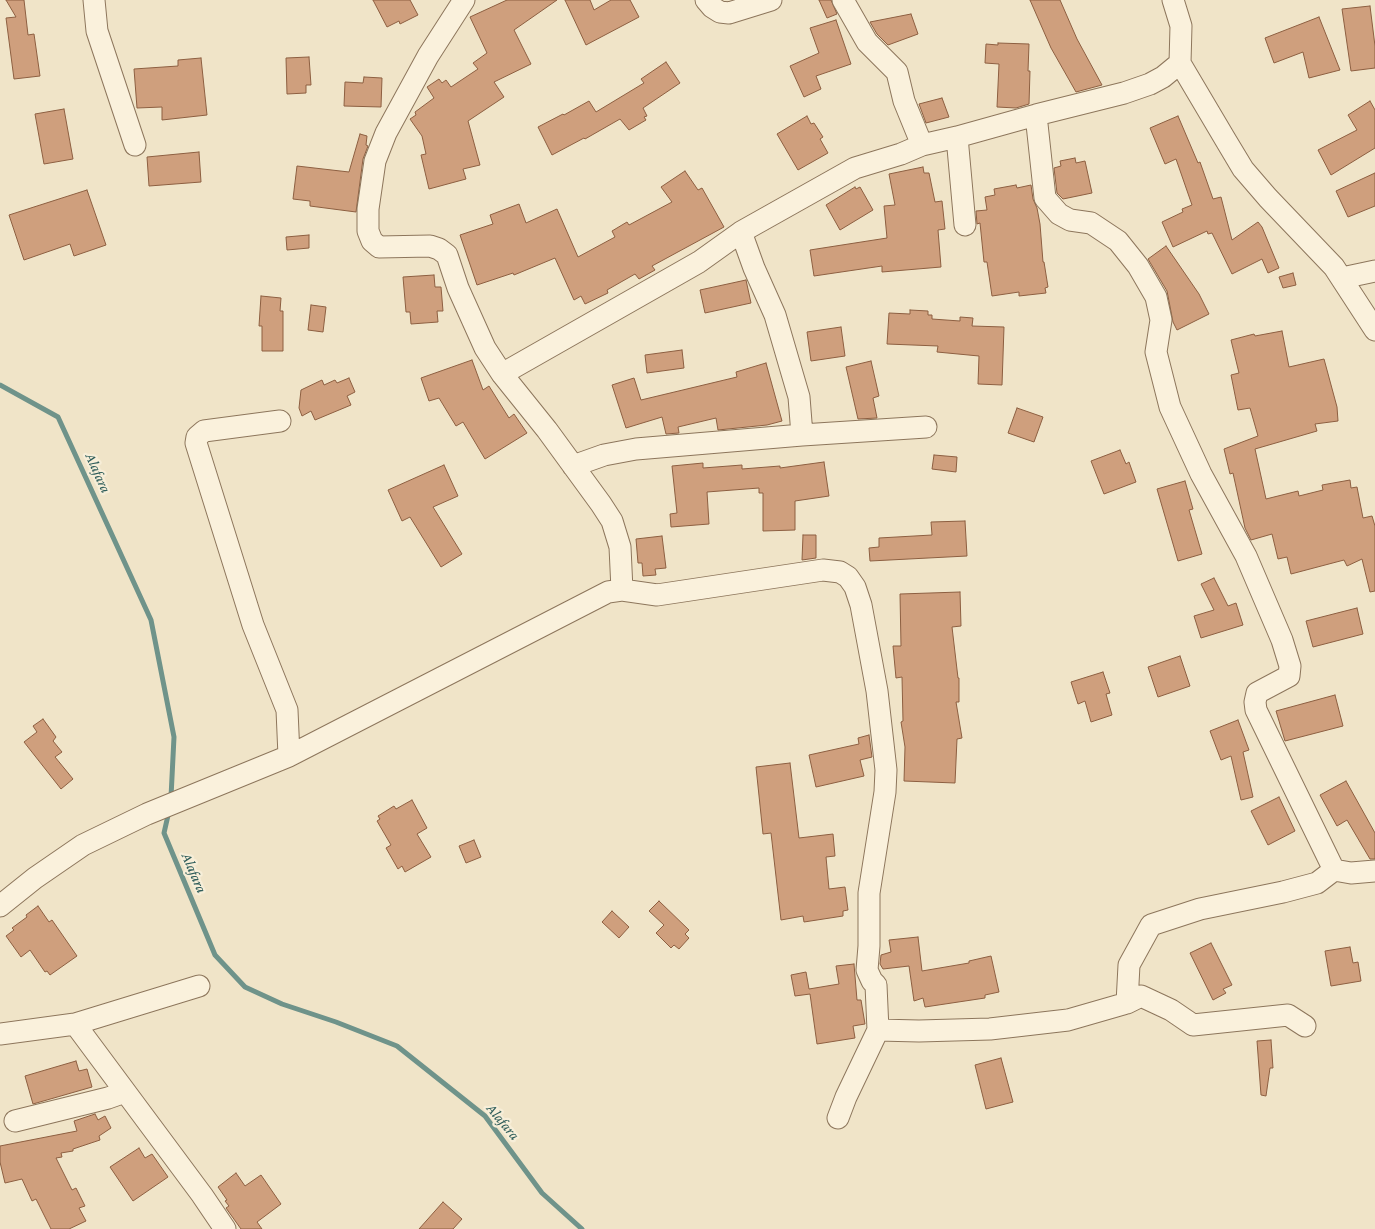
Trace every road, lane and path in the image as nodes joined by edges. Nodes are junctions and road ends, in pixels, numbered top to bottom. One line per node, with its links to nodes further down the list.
1 (97, 0): 10 (street)
2 (464, 0): 17 (street)
3 (706, 0): 4 (street)
4 (771, 0)
5 (843, 0): 11 (street)
6 (1172, 0): 7 (street)
7 (1180, 63): 8 (street); 15 (street)
8 (1036, 115): 9 (street); 24 (street)
9 (957, 137): 11 (street); 12 (street)
10 (135, 145)
11 (922, 145): 13 (street)
12 (965, 225)
13 (741, 232): 17 (street); 20 (street)
14 (1375, 271): 15 (street)
15 (1342, 278): 16 (street)
16 (1375, 330)
17 (502, 374): 21 (street)
18 (280, 421): 23 (street)
19 (926, 427): 20 (street)
20 (802, 435): 21 (street)
21 (573, 466): 22 (street)
22 (622, 590): 23 (street); 31 (street)
23 (289, 756): 26 (street)
24 (1334, 870): 25 (street); 28 (street)
25 (1375, 871)
26 (0, 906)
27 (199, 986): 29 (street)
28 (1127, 1003): 30 (street); 31 (street)
29 (75, 1024): 32 (street); 33 (street)
30 (1305, 1026)
31 (878, 1030): 34 (street)
32 (0, 1034)
33 (125, 1092): 35 (street); 36 (street)
34 (838, 1118)
35 (15, 1121)
36 (225, 1229)

